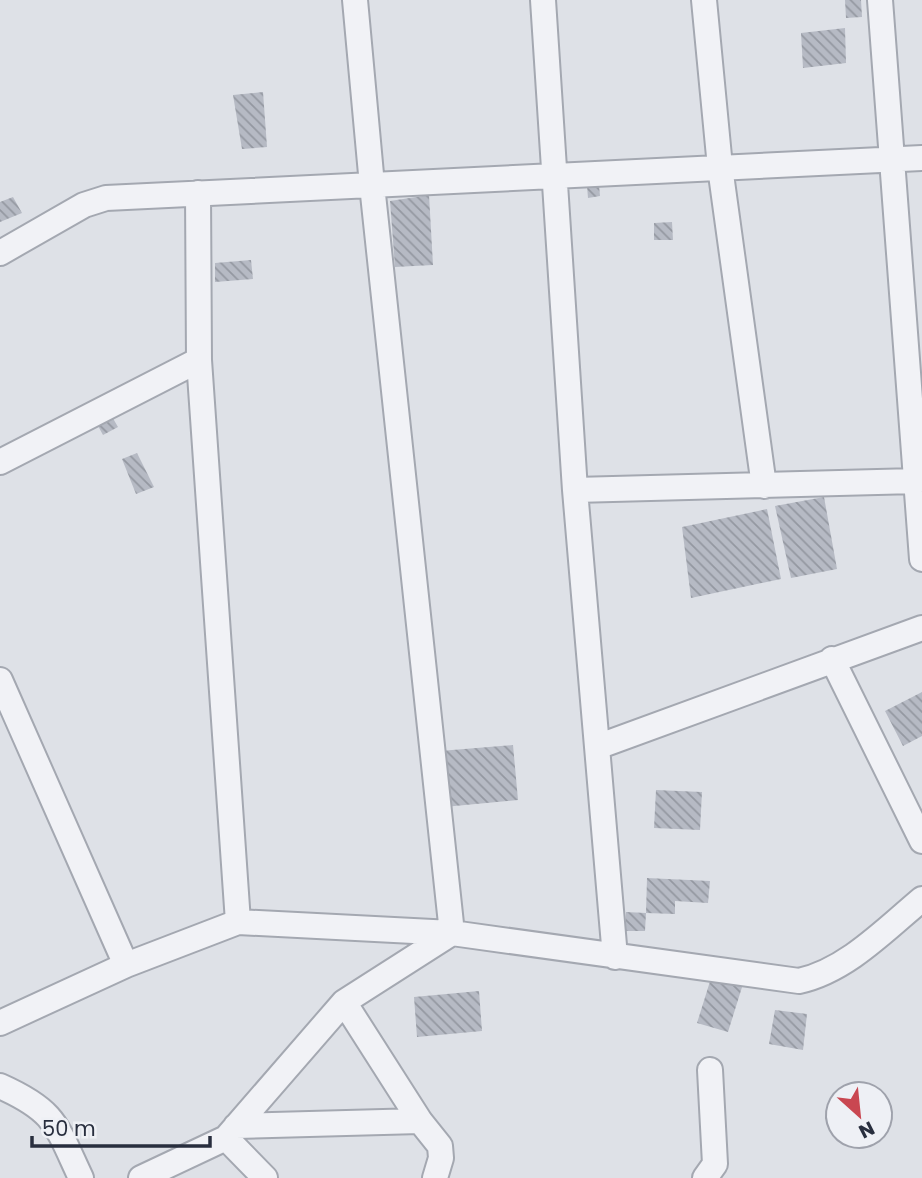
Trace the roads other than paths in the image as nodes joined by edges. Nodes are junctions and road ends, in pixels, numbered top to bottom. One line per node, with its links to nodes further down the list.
1 (355, 0): 9 (street)
2 (543, 0): 8 (street)
3 (704, 0): 7 (street)
4 (880, 0): 6 (street)
5 (922, 158): 6 (street)
6 (894, 159): 7 (street); 12 (street)
7 (720, 167): 8 (street); 16 (street)
8 (557, 177): 9 (street); 17 (street)
9 (372, 185): 10 (street); 26 (street)
10 (198, 193): 11 (street); 13 (street)
11 (0, 253)
12 (913, 303): 15 (street)
13 (199, 360): 14 (street); 25 (street)
14 (0, 462)
15 (916, 481): 16 (street); 18 (street)
16 (764, 486): 17 (street)
17 (575, 490): 22 (street)
18 (922, 559)
19 (922, 628): 20 (street)
20 (832, 659): 22 (street); 23 (street)
21 (0, 680): 28 (street)
22 (597, 747): 27 (street)
23 (922, 841)
24 (922, 899): 27 (street)
25 (238, 922): 26 (street); 28 (street)
26 (452, 933): 27 (street); 29 (street)
27 (615, 957)
28 (126, 965): 30 (street)
29 (344, 1002): 33 (street); 34 (street)
30 (0, 1023)
31 (710, 1070): 39 (street)
32 (0, 1086): 35 (street)
33 (420, 1121): 34 (street); 38 (street)
34 (231, 1132): 36 (street); 37 (street)
35 (80, 1178)
36 (141, 1178)
37 (265, 1178)
38 (435, 1178)
39 (705, 1178)

